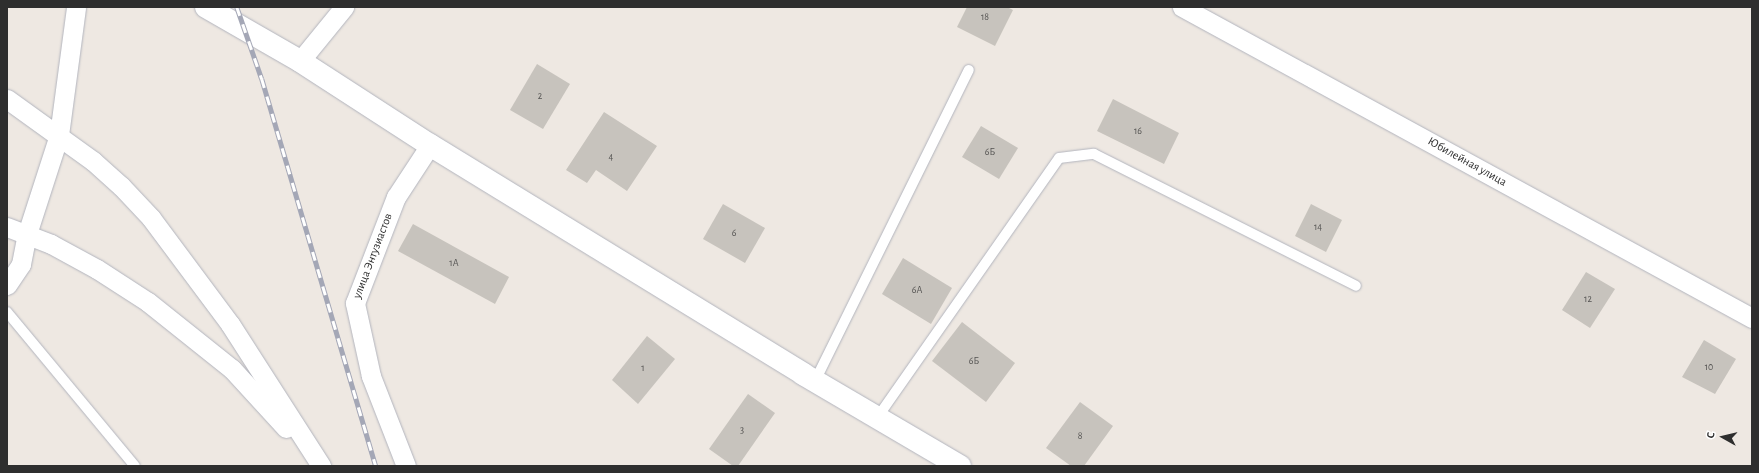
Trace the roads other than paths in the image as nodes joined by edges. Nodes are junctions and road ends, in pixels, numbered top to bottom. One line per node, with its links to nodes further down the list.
1 (76, 7): 8 (street)
2 (206, 7): 5 (street)
3 (344, 7): 5 (street)
4 (1182, 7): 15 (street, Юбилейная улица)
5 (300, 61): 9 (street)
6 (969, 70): 16 (lane)
7 (7, 99): 8 (street)
8 (59, 135): 11 (street); 20 (street)
9 (430, 145): 16 (street); 21 (street, улица Энтузиастов)
10 (7, 227): 11 (street)
11 (27, 234): 12 (street); 19 (street)
12 (7, 284)
13 (1356, 286): 17 (lane)
14 (7, 312): 18 (lane)
15 (1752, 318)
16 (815, 381): 17 (street)
17 (877, 418): 22 (street)
18 (135, 466)
19 (317, 466)
20 (321, 466)
21 (406, 466)
22 (960, 466)

